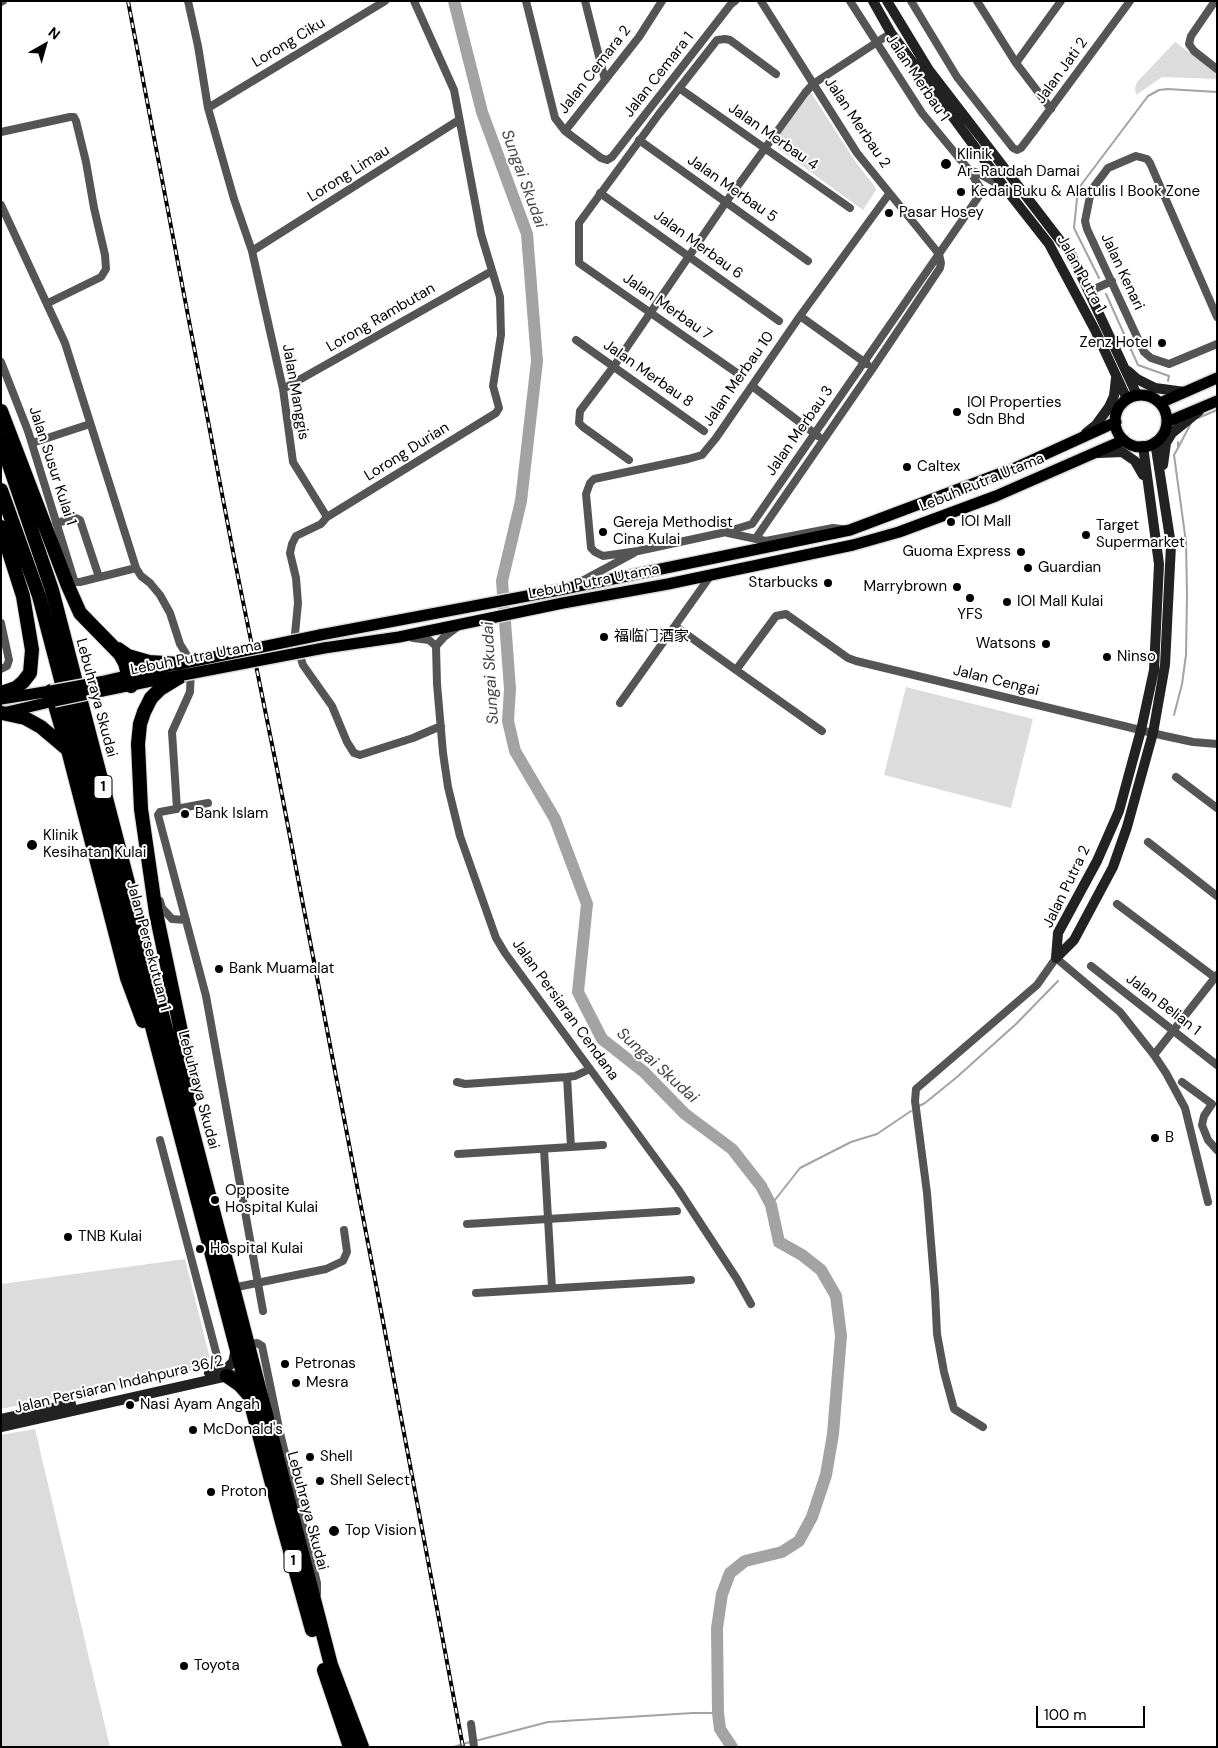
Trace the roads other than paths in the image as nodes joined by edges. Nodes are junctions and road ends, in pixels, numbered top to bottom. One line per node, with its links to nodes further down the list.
1 (188, 1): 26 (street, Jalan Manggis)
2 (385, 1): 17 (street, Lorong Ciku)
3 (414, 1): 28 (street)
4 (526, 1): 29 (street)
5 (584, 1): 23 (street)
6 (662, 1): 23 (street, Jalan Cemara 2)
7 (735, 1): 29 (street, Jalan Cemara 1)
8 (761, 1): 24 (street, Jalan Merbau 2)
9 (850, 1): 19 (street, Jalan Merbau 1)
10 (872, 1): 18 (street, Jalan Putra 1)
11 (886, 1): 47 (street, Jalan Putra 1)
12 (911, 1): 27 (street, Jalan Jati 2)
13 (978, 1): 20 (street)
14 (1061, 1): 20 (street)
15 (1130, 1): 27 (street, Jalan Jati 2)
16 (1215, 1): 21 (street)
17 (370, 5): 26 (street, Lorong Ciku)
18 (891, 33): 19 (street); 34 (street, Jalan Putra 1)
19 (877, 42): 24 (street); 33 (street, Jalan Merbau 1)
20 (1016, 63): 27 (street)
21 (1217, 69)
22 (776, 74): 25 (street)
23 (605, 80): 29 (street, Jalan Cemara 2)
24 (814, 84): 32 (street); 37 (street, Jalan Merbau 2)
25 (679, 88): 31 (street); 32 (street, Jalan Merbau 4)
26 (208, 108): 41 (street, Jalan Manggis)
27 (1051, 109)
28 (460, 120): 41 (street, Lorong Limau); 45 (street)
29 (565, 131)
30 (1, 132): 48 (street)
31 (640, 140): 36 (street); 38 (street, Jalan Merbau 5)
32 (765, 148): 38 (street); 40 (street, Jalan Merbau 4)
33 (969, 170): 34 (street); 35 (street, Jalan Merbau 1)
34 (1005, 188): 59 (street, Jalan Putra 1)
35 (981, 192): 42 (street, Jalan Merbau 3)
36 (600, 193): 43 (street, Jalan Merbau 6); 49 (street, Jalan Merbau 7)
37 (889, 194): 42 (street, Jalan Merbau 2); 50 (street, Jalan Merbau 10)
38 (726, 202): 43 (street); 44 (street, Jalan Merbau 5)
39 (1, 205): 48 (street)
40 (850, 208)
41 (252, 251): 63 (street, Jalan Manggis)
42 (939, 254): 56 (street, Jalan Merbau 3); 58 (street)
43 (689, 256): 49 (street); 52 (street, Jalan Merbau 6)
44 (808, 260)
45 (492, 271): 63 (street, Lorong Rambutan); 86 (street, Lorong Durian)
46 (1112, 281): 47 (street); 51 (street, Jalan Kenari); 54 (street, Jalan Kenari)
47 (1090, 291): 59 (street, Jalan Putra 1)
48 (48, 303): 71 (street)
49 (651, 313): 57 (street); 60 (street, Jalan Merbau 7)
50 (800, 316): 56 (street); 62 (street, Jalan Merbau 10)
51 (1217, 317)
52 (779, 320)
53 (576, 340): 57 (street, Jalan Merbau 8)
54 (1217, 344)
55 (1, 362): 79 (street, Jalan Susur Kulai 1)
56 (865, 362): 58 (street); 73 (street, Jalan Merbau 3)
57 (614, 366): 72 (street, Jalan Merbau 8); 82 (street)
58 (873, 368): 74 (street)
59 (1120, 370): 64 (street); 65 (street, Jalan Putra 1); 77 (street)
60 (740, 374)
61 (1217, 378): 64 (main road)
62 (752, 386): 73 (street); 87 (street, Jalan Merbau 10)
63 (283, 389): 86 (street, Jalan Manggis)
64 (1185, 392): 66 (main road)
65 (1132, 397): 66 (main road); 69 (main road)
66 (1160, 403): 70 (main road)
67 (1212, 403): 70 (main road); 83 (street)
68 (1, 411): 93 (highway)
69 (1116, 422): 75 (main road); 77 (main road, Lebuh Putra Utama)
70 (1167, 422): 78 (main road)
71 (90, 424): 79 (street); 95 (street)
72 (704, 431)
73 (815, 434): 74 (street); 91 (street, Jalan Merbau 3)
74 (823, 440): 92 (street)
75 (1124, 440): 80 (main road); 81 (main road, Lebuh Putra Utama)
76 (1, 441): 139 (highway, Lebuhraya Skudai / 1)
77 (1071, 442): 90 (main road, Lebuh Putra Utama)
78 (1155, 442): 80 (main road); 83 (street, Jalan Putra 2)
79 (32, 443): 88 (street, Jalan Susur Kulai 1)
80 (1143, 446): 85 (street, Jalan Putra 2)
81 (1093, 453): 85 (street); 96 (main road, Lebuh Putra Utama)
82 (629, 460)
83 (1162, 488): 116 (street, Jalan Putra 2)
84 (1, 490): 138 (highway, Jalan Persekutuan 1 / 1)
85 (1148, 490): 114 (street, Jalan Putra 2)
86 (327, 517): 113 (street)
87 (588, 520): 94 (street, Jalan Merbau 3)
88 (56, 523): 93 (street, Jalan Susur Kulai 1); 97 (street)
89 (1, 528): 109 (highway)
90 (850, 530): 92 (street); 98 (main road, Lebuh Putra Utama)
91 (726, 532): 92 (street); 94 (street, Jalan Merbau 3)
92 (756, 538)
93 (60, 551): 97 (street, Jalan Susur Kulai 1); 103 (highway)
94 (638, 551): 98 (street)
95 (136, 568): 97 (street); 122 (street)
96 (711, 575): 100 (main road, Lebuh Putra Utama); 101 (street)
97 (99, 577)
98 (564, 589): 106 (main road, Lebuh Putra Utama, bridge)
99 (1, 622): 105 (street)
100 (467, 622): 102 (main road, Lebuh Putra Utama); 104 (street)
101 (675, 626): 107 (street); 111 (street)
102 (399, 637): 104 (street); 106 (main road, Lebuh Putra Utama, bridge)
103 (107, 641): 106 (highway); 108 (highway)
104 (436, 646): 113 (street, Jalan Persiaran Cendana)
105 (1, 669)
106 (181, 669): 108 (main road, Lebuh Putra Utama); 123 (highway)
107 (736, 670): 114 (street, Jalan Cengai); 115 (street)
108 (130, 680): 110 (main road, Lebuh Putra Utama, bridge)
109 (1, 693)
110 (52, 696): 112 (main road, Lebuh Putra Utama); 118 (highway)
111 (620, 703)
112 (2, 708): 118 (highway)
113 (441, 726): 134 (street, Jalan Persiaran Cendana)
114 (1141, 730): 116 (street, Jalan Cengai); 128 (street, Jalan Putra 2)
115 (822, 731)
116 (1153, 733): 117 (street, Jalan Cengai); 128 (street, Jalan Putra 2)
117 (1217, 744)
118 (68, 750): 138 (highway)
119 (1176, 776): 121 (street)
120 (208, 803): 122 (street)
121 (1217, 808)
122 (177, 809): 127 (street)
123 (146, 840): 127 (street); 139 (highway)
124 (1148, 842): 125 (street)
125 (1217, 896)
126 (1117, 904): 130 (street)
127 (186, 920): 152 (street)
128 (1056, 958): 132 (street); 165 (street)
129 (1092, 966): 131 (street, Jalan Belian 1)
130 (1216, 977): 131 (street)
131 (1173, 1030): 132 (street); 133 (street, Jalan Belian 1)
132 (1154, 1055): 146 (street)
133 (1217, 1065)
134 (590, 1069): 135 (street); 156 (street, Jalan Persiaran Cendana)
135 (567, 1077): 136 (street); 142 (street)
136 (457, 1082)
137 (1182, 1082): 144 (street)
138 (171, 1095): 159 (highway, Lebuhraya Skudai / 1)
139 (193, 1137): 153 (highway, Lebuhraya Skudai / 1)
140 (160, 1140): 160 (street)
141 (603, 1146): 142 (street)
142 (570, 1147): 143 (street)
143 (544, 1149): 145 (street); 148 (street)
144 (1217, 1150)
145 (458, 1154)
146 (1208, 1202)
147 (677, 1211): 148 (street)
148 (548, 1219): 149 (street); 154 (street)
149 (467, 1224)
150 (344, 1230): 152 (street)
151 (691, 1280): 154 (street)
152 (258, 1283): 153 (street); 157 (street)
153 (232, 1288): 158 (highway, Lebuhraya Skudai / 1)
154 (552, 1288): 155 (street)
155 (476, 1293)
156 (751, 1304)
157 (263, 1311)
158 (243, 1330): 159 (highway, Lebuhraya Skudai / 1); 161 (street)
159 (242, 1345): 160 (street, Jalan Persiaran Indahpura 36/2); 161 (highway, Lebuhraya Skudai / 1); 166 (highway, Lebuhraya Skudai / 1); 166 (street)
160 (224, 1373): 161 (street, Jalan Persiaran Indahpura 36/2); 162 (highway); 163 (street, Jalan Persiaran Indahpura 36/2); 164 (street, Jalan Persiaran Indahpura 36/2)
161 (243, 1373): 162 (highway, Lebuhraya Skudai / 1)
162 (249, 1397): 168 (highway, Lebuhraya Skudai / 1)
163 (1, 1419)
164 (1, 1426)
165 (983, 1427)
166 (317, 1613): 169 (highway, Lebuhraya Skudai / 1)
167 (471, 1724): 170 (street)
168 (350, 1747)
169 (362, 1747)
170 (474, 1747)

